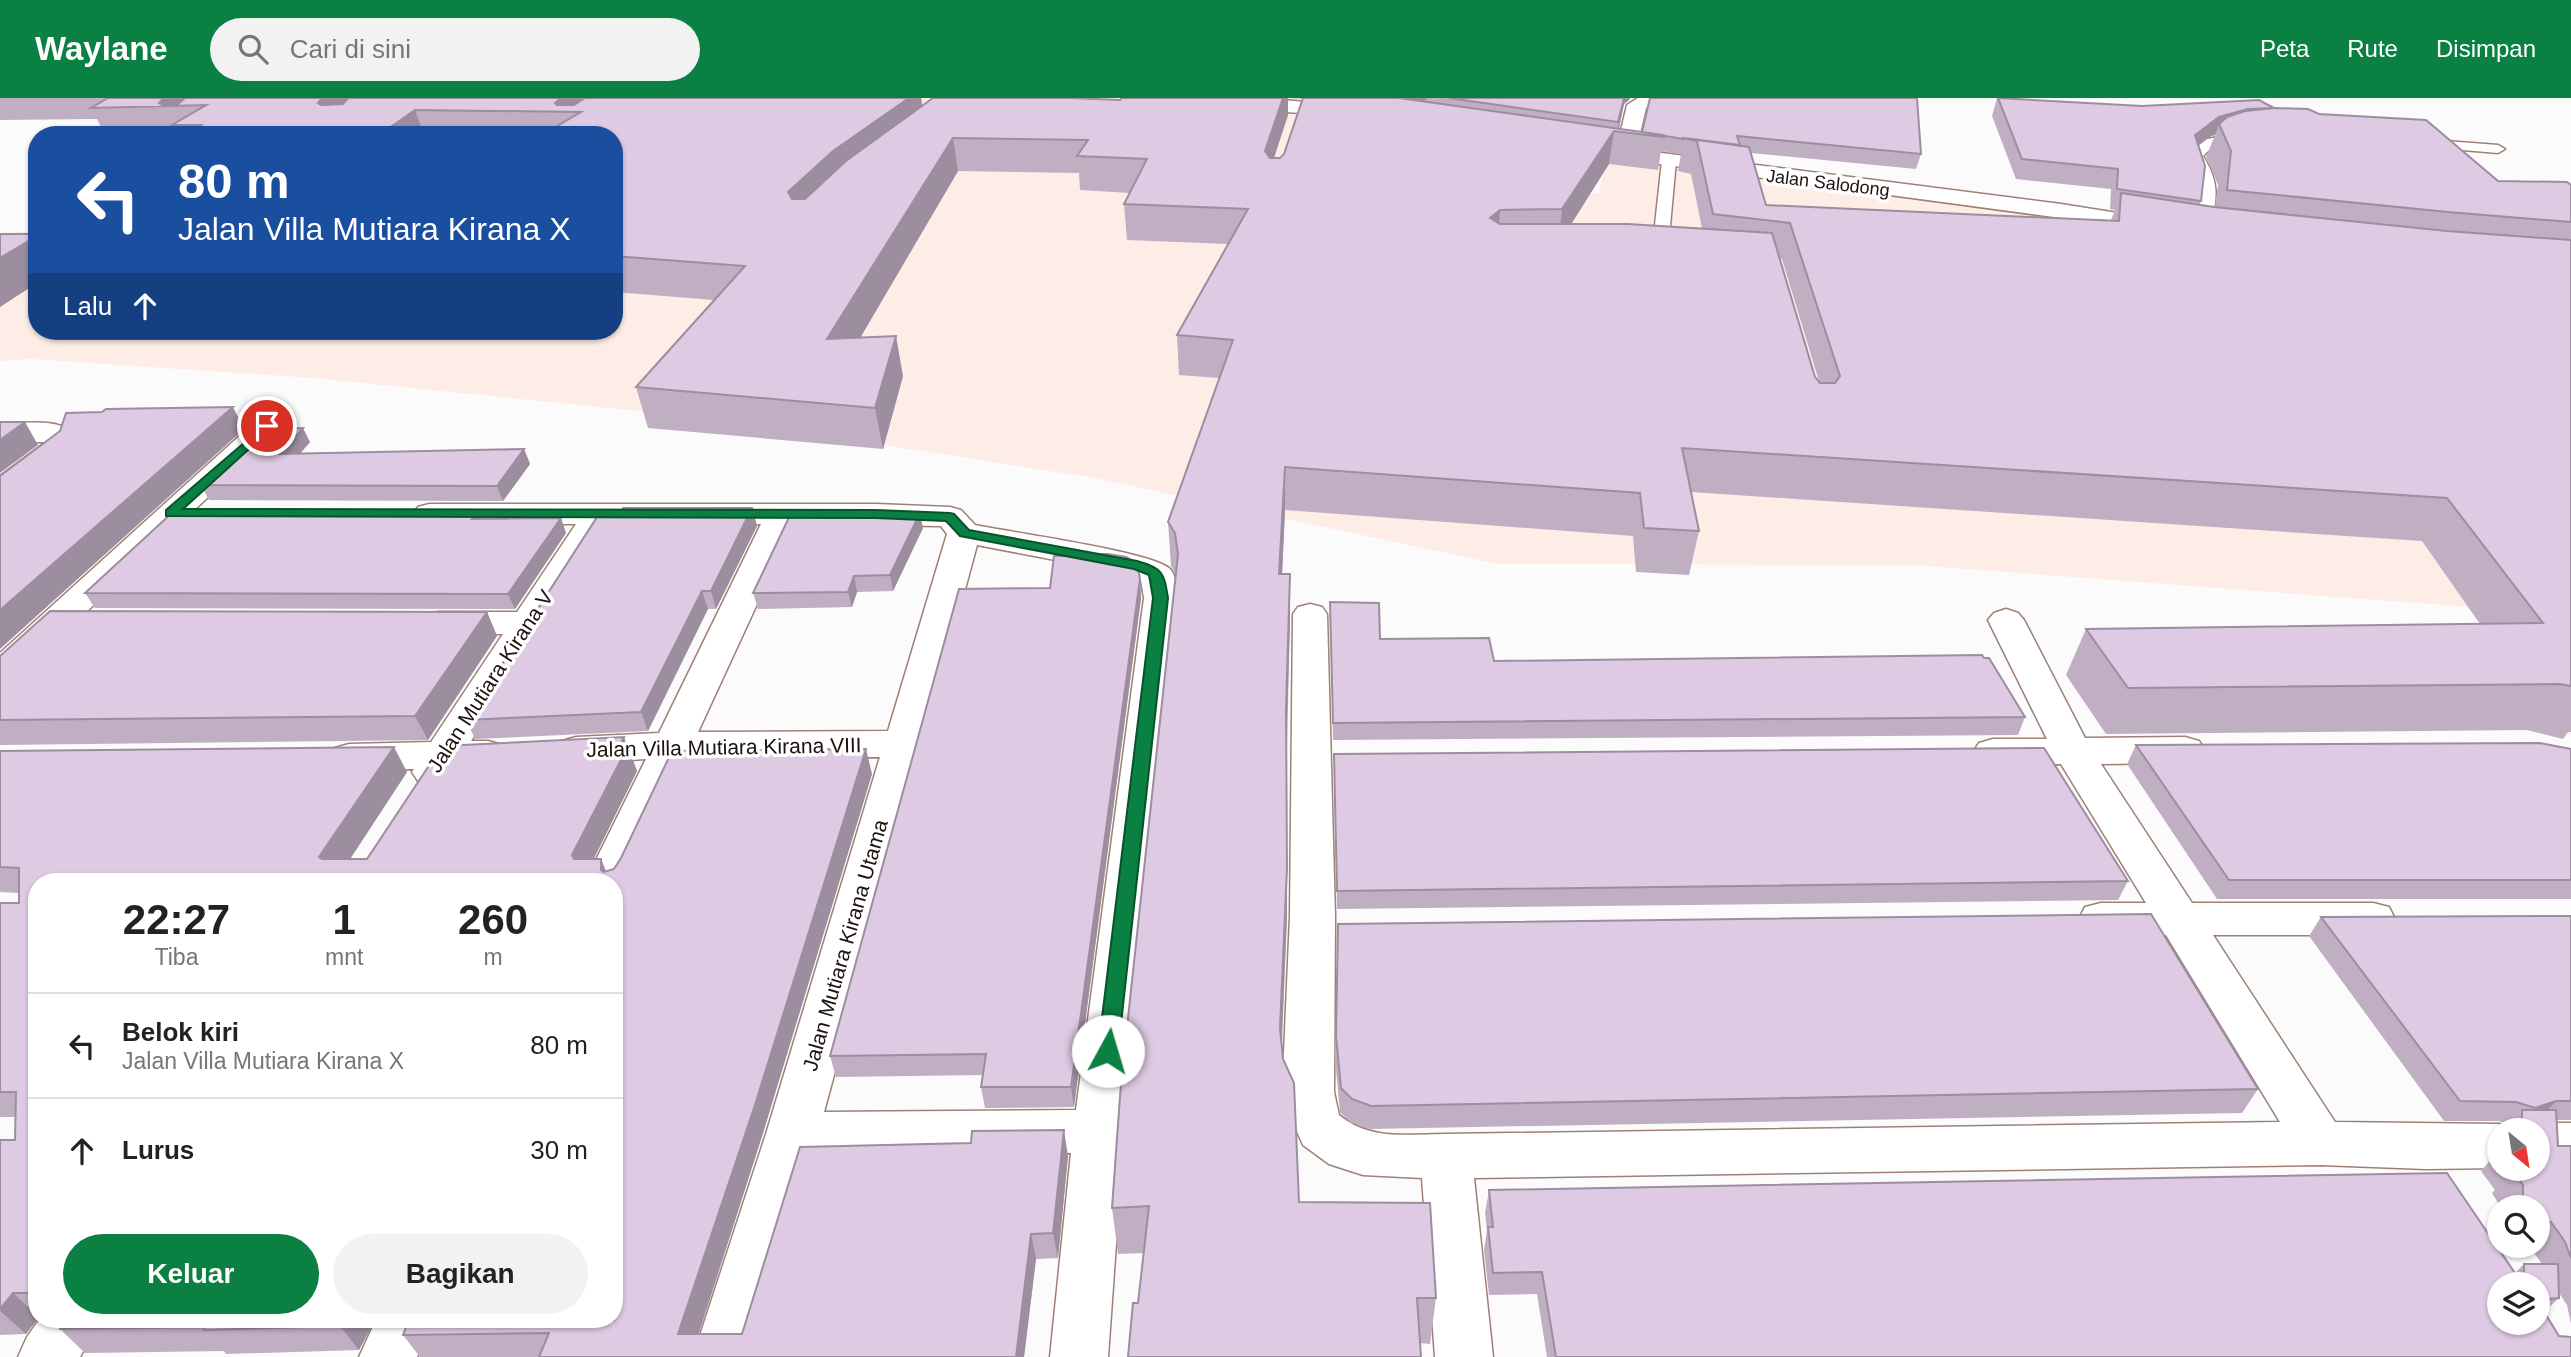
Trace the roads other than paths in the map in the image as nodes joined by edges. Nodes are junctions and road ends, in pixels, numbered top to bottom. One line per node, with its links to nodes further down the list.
1 (1086, 98): 3 (street)
2 (1673, 98): 10 (street)
3 (1193, 102)
4 (1220, 103): 5 (street)
5 (1366, 117)
6 (2259, 134): 12 (lane)
7 (2404, 142): 9 (lane)
8 (1587, 149): 10 (street, Jalan Salodong)
9 (2498, 149)
10 (1625, 155): 11 (street, Jalan Salodong)
11 (1670, 161): 12 (street, Jalan Salodong); 14 (lane)
12 (2200, 233): 13 (street, Jalan Salodong)
13 (2227, 236)
14 (1685, 254)
15 (267, 426): 18 (street)
16 (0, 433): 17 (street)
17 (0, 491)
18 (171, 513): 19 (street); 26 (street)
19 (212, 513)
20 (405, 514): 21 (street)
21 (598, 514): 22 (street); 29 (street, Jalan Mutiara Kirana V)
22 (782, 514): 23 (street); 32 (street)
23 (964, 533): 31 (street, Jalan Mutiara Kirana Utama); 43 (street)
24 (1310, 614): 50 (street)
25 (2006, 620): 35 (street)
26 (54, 621): 27 (street); 30 (street)
27 (110, 622)
28 (402, 623): 29 (street)
29 (527, 623): 36 (street, Jalan Mutiara Kirana V)
30 (0, 673)
31 (902, 744): 32 (street, Jalan Villa Mutiara Kirana VIII); 44 (street, Jalan Mutiara Kirana Utama)
32 (670, 745): 36 (street, Jalan Villa Mutiara Kirana VIII); 39 (street)
33 (2224, 750): 35 (street)
34 (1962, 752): 35 (street)
35 (2073, 752): 40 (street)
36 (442, 756): 37 (street, Jalan Villa Mutiara Kirana VIII); 38 (street, Jalan Mutiara Kirana V)
37 (318, 757)
38 (412, 802)
39 (611, 873)
40 (2179, 918): 41 (street); 42 (street); 45 (street)
41 (2068, 919)
42 (2410, 919)
43 (1099, 1131): 44 (street); 57 (street)
44 (792, 1134): 56 (street, Jalan Mutiara Kirana Utama)
45 (2321, 1143): 49 (street); 50 (street)
46 (2550, 1145): 47 (street)
47 (2571, 1145)
48 (2487, 1146): 49 (street)
49 (2426, 1147): 51 (street)
50 (1446, 1156): 58 (street)
51 (2458, 1193)
52 (67, 1328): 54 (street)
53 (401, 1328): 55 (street)
54 (47, 1357)
55 (388, 1357)
56 (722, 1357)
57 (1079, 1357)
58 (1464, 1357)

